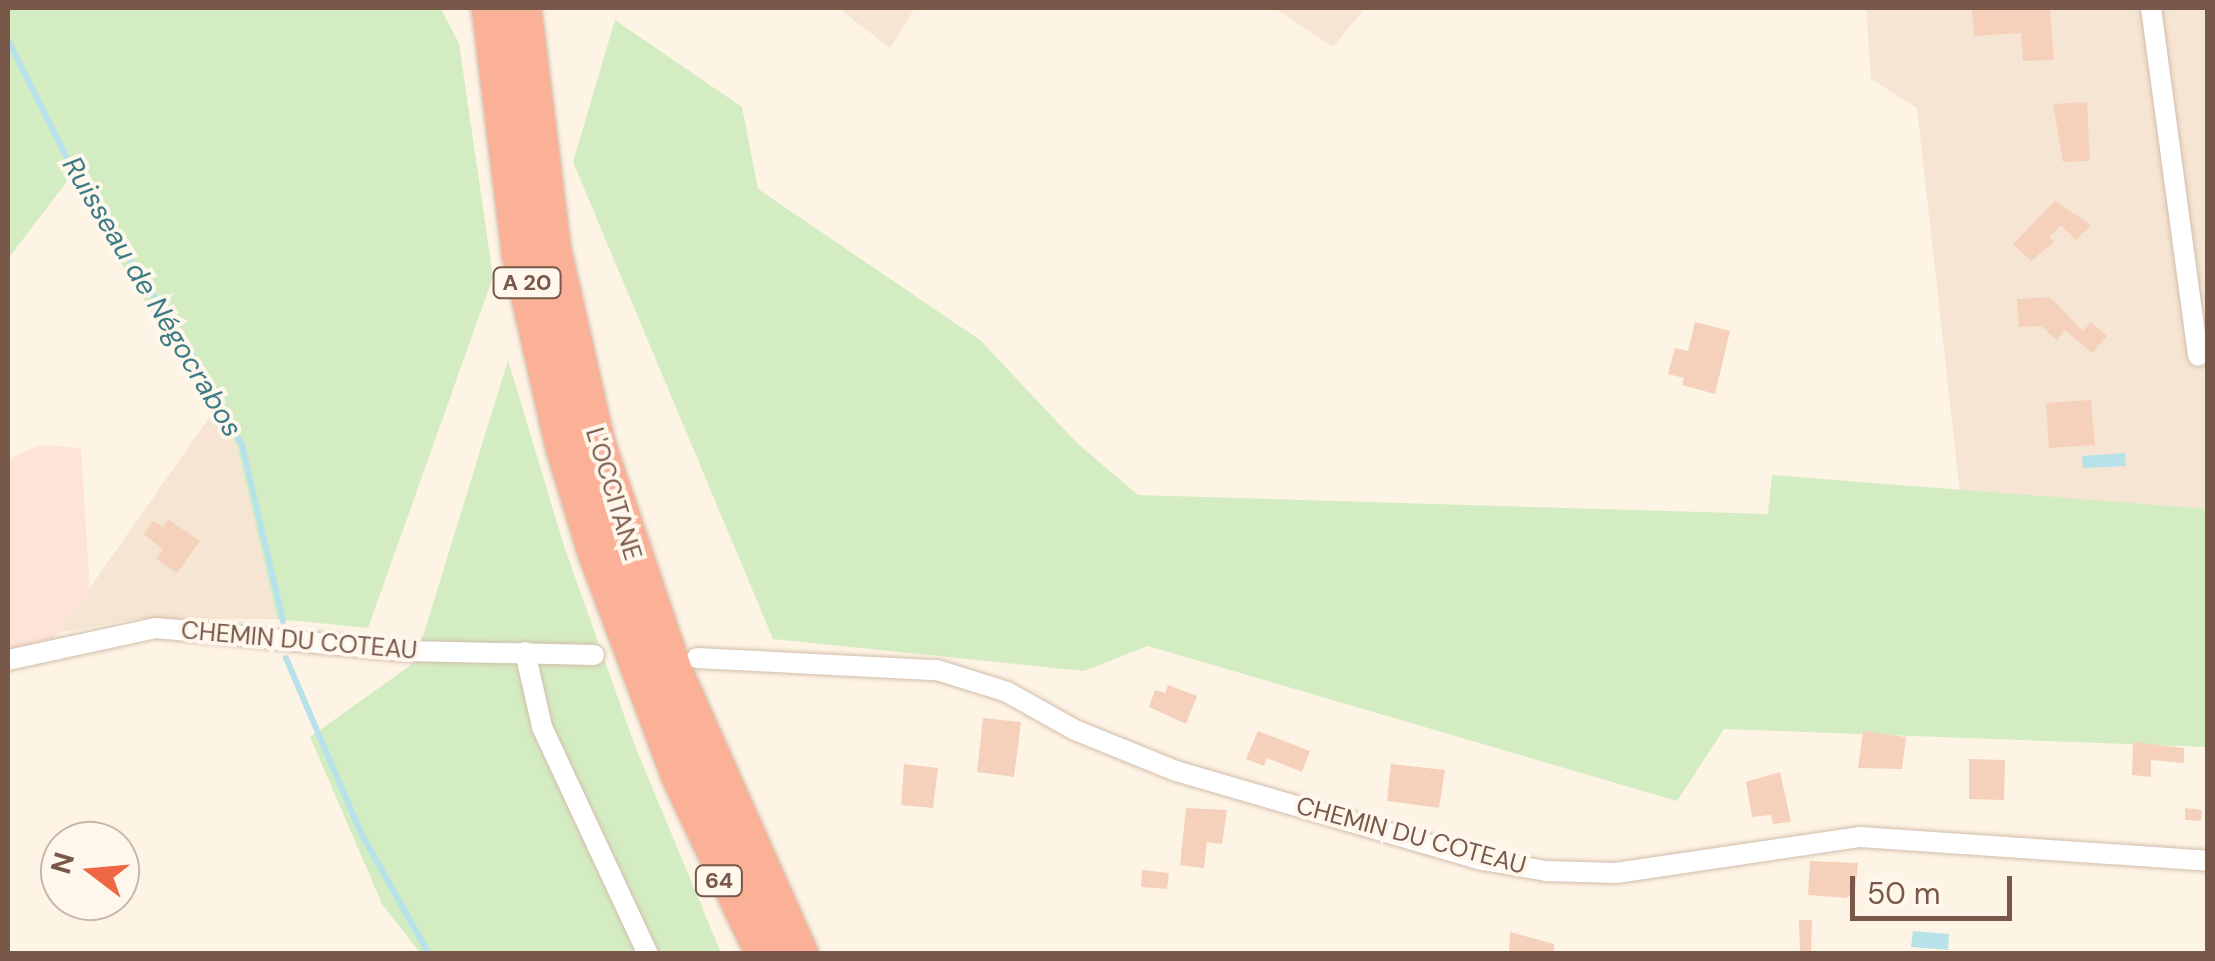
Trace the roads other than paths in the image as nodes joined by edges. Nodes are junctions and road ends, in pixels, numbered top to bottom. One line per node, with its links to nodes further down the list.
1 (491, 8): 9 (highway, L'OCCITANE / A 20)
2 (522, 8): 14 (highway, L'OCCITANE / A 20)
3 (2151, 8): 4 (street)
4 (2198, 356)
5 (525, 652): 6 (street, CHEMIN DU COTEAU); 8 (street, CHEMIN DU COTEAU); 11 (street)
6 (594, 655)
7 (697, 658): 10 (street, CHEMIN DU COTEAU)
8 (8, 660)
9 (696, 808): 12 (highway, 64); 13 (highway, L'OCCITANE / A 20)
10 (2208, 861)
11 (648, 954)
12 (743, 954)
13 (765, 954)
14 (799, 954)

